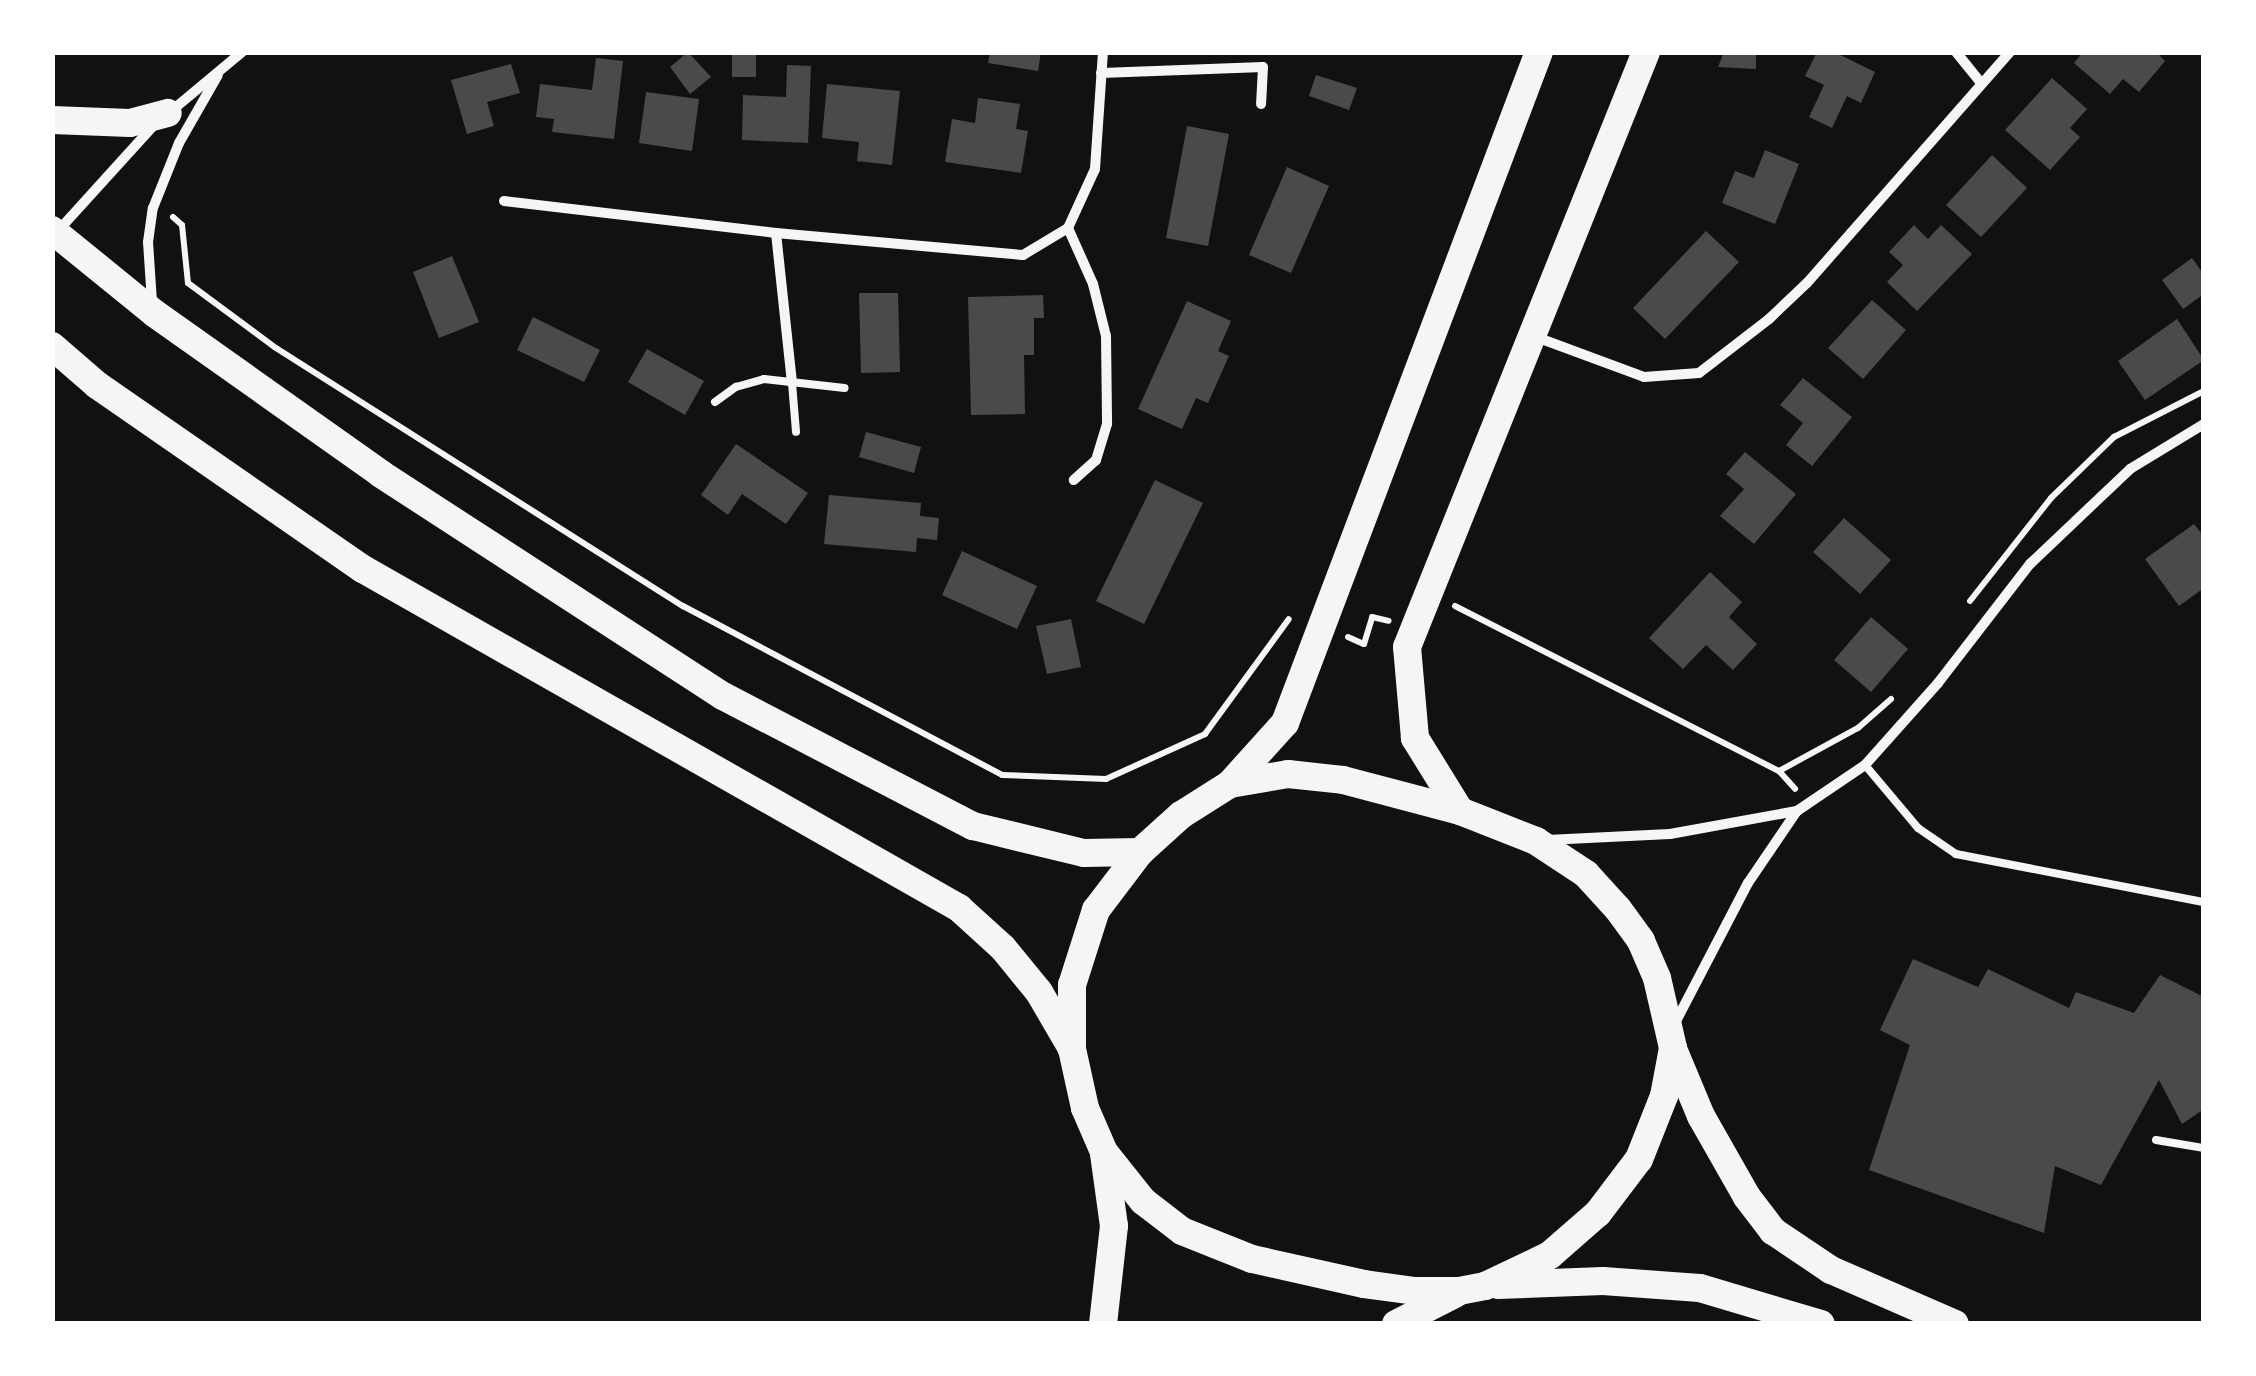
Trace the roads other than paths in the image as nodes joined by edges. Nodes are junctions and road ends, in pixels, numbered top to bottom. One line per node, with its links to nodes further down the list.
1 (242, 52): 7 (street)
2 (1103, 52): 8 (street)
3 (1538, 52): 27 (highway)
4 (1646, 52): 18 (highway)
5 (1956, 52): 9 (street)
6 (2010, 52): 9 (street)
7 (221, 70): 11 (street); 17 (street)
8 (1101, 73): 10 (street); 14 (street)
9 (1982, 83): 18 (street)
10 (1261, 104)
11 (168, 113): 12 (highway); 15 (street)
12 (52, 120)
13 (504, 201): 16 (street)
14 (1068, 228): 16 (street); 25 (street)
15 (54, 233): 17 (highway)
16 (776, 233): 20 (street)
17 (154, 312): 31 (highway)
18 (1535, 337): 28 (highway)
19 (52, 346): 34 (highway)
20 (792, 383): 21 (lane); 22 (lane); 24 (lane)
21 (844, 388)
22 (715, 402)
23 (2204, 424): 26 (street)
24 (796, 432)
25 (1074, 480)
26 (1865, 764): 29 (street); 32 (lane)
27 (1230, 784): 28 (highway); 31 (highway)
28 (1460, 811): 30 (highway)
29 (1797, 811): 30 (street); 33 (street)
30 (1536, 841): 33 (highway)
31 (1140, 852): 34 (highway)
32 (2204, 902)
33 (1672, 1040): 38 (highway); 42 (highway)
34 (1072, 1049): 37 (highway)
35 (2156, 1140): 36 (lane)
36 (2204, 1148)
37 (1104, 1152): 38 (highway); 39 (highway)
38 (1473, 1288): 40 (highway); 41 (highway)
39 (1104, 1324)
40 (1396, 1324)
41 (1821, 1324)
42 (1955, 1324)

